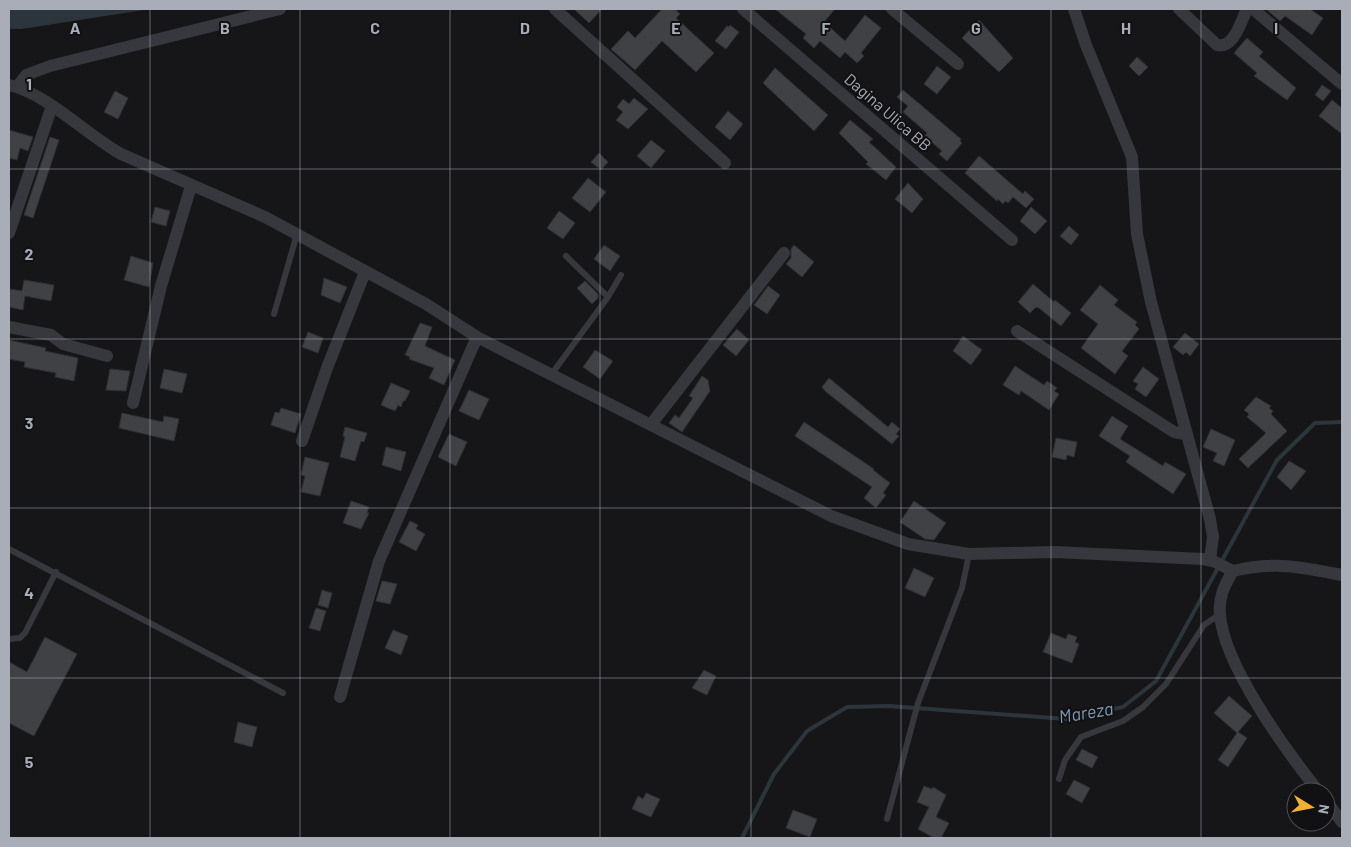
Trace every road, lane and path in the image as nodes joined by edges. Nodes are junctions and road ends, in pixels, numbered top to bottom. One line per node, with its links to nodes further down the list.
1 (280, 9): 11 (street)
2 (555, 9): 13 (street)
3 (744, 9): 17 (street, Dagina Ulica BB)
4 (892, 9): 9 (street)
5 (1074, 9): 31 (street)
6 (1179, 9): 7 (street)
7 (1248, 9)
8 (1253, 9): 10 (street)
9 (958, 64)
10 (1342, 84)
11 (13, 86): 12 (street)
12 (52, 106): 14 (street); 15 (street)
13 (725, 163)
14 (191, 186): 16 (street); 29 (street)
15 (9, 233)
16 (297, 234): 20 (street); 23 (lane)
17 (1012, 240)
18 (784, 252): 30 (street)
19 (566, 256): 22 (lane)
20 (365, 272): 26 (street); 32 (street)
21 (621, 275): 22 (lane)
22 (608, 296): 28 (lane)
23 (274, 314)
24 (9, 327): 27 (street)
25 (1017, 331): 31 (street)
26 (477, 337): 28 (street); 41 (street)
27 (108, 356)
28 (551, 375): 30 (street)
29 (133, 403)
30 (652, 423): 34 (street)
31 (1186, 434): 35 (street)
32 (302, 442)
33 (9, 549): 36 (lane)
34 (969, 554): 35 (street); 44 (lane)
35 (1220, 565): 37 (street); 38 (street)
36 (56, 572): 39 (lane); 40 (lane)
37 (1342, 575)
38 (1220, 614): 42 (lane); 43 (street)
39 (9, 638)
40 (283, 693)
41 (340, 697)
42 (1059, 779)
43 (1312, 782)
44 (887, 819)

